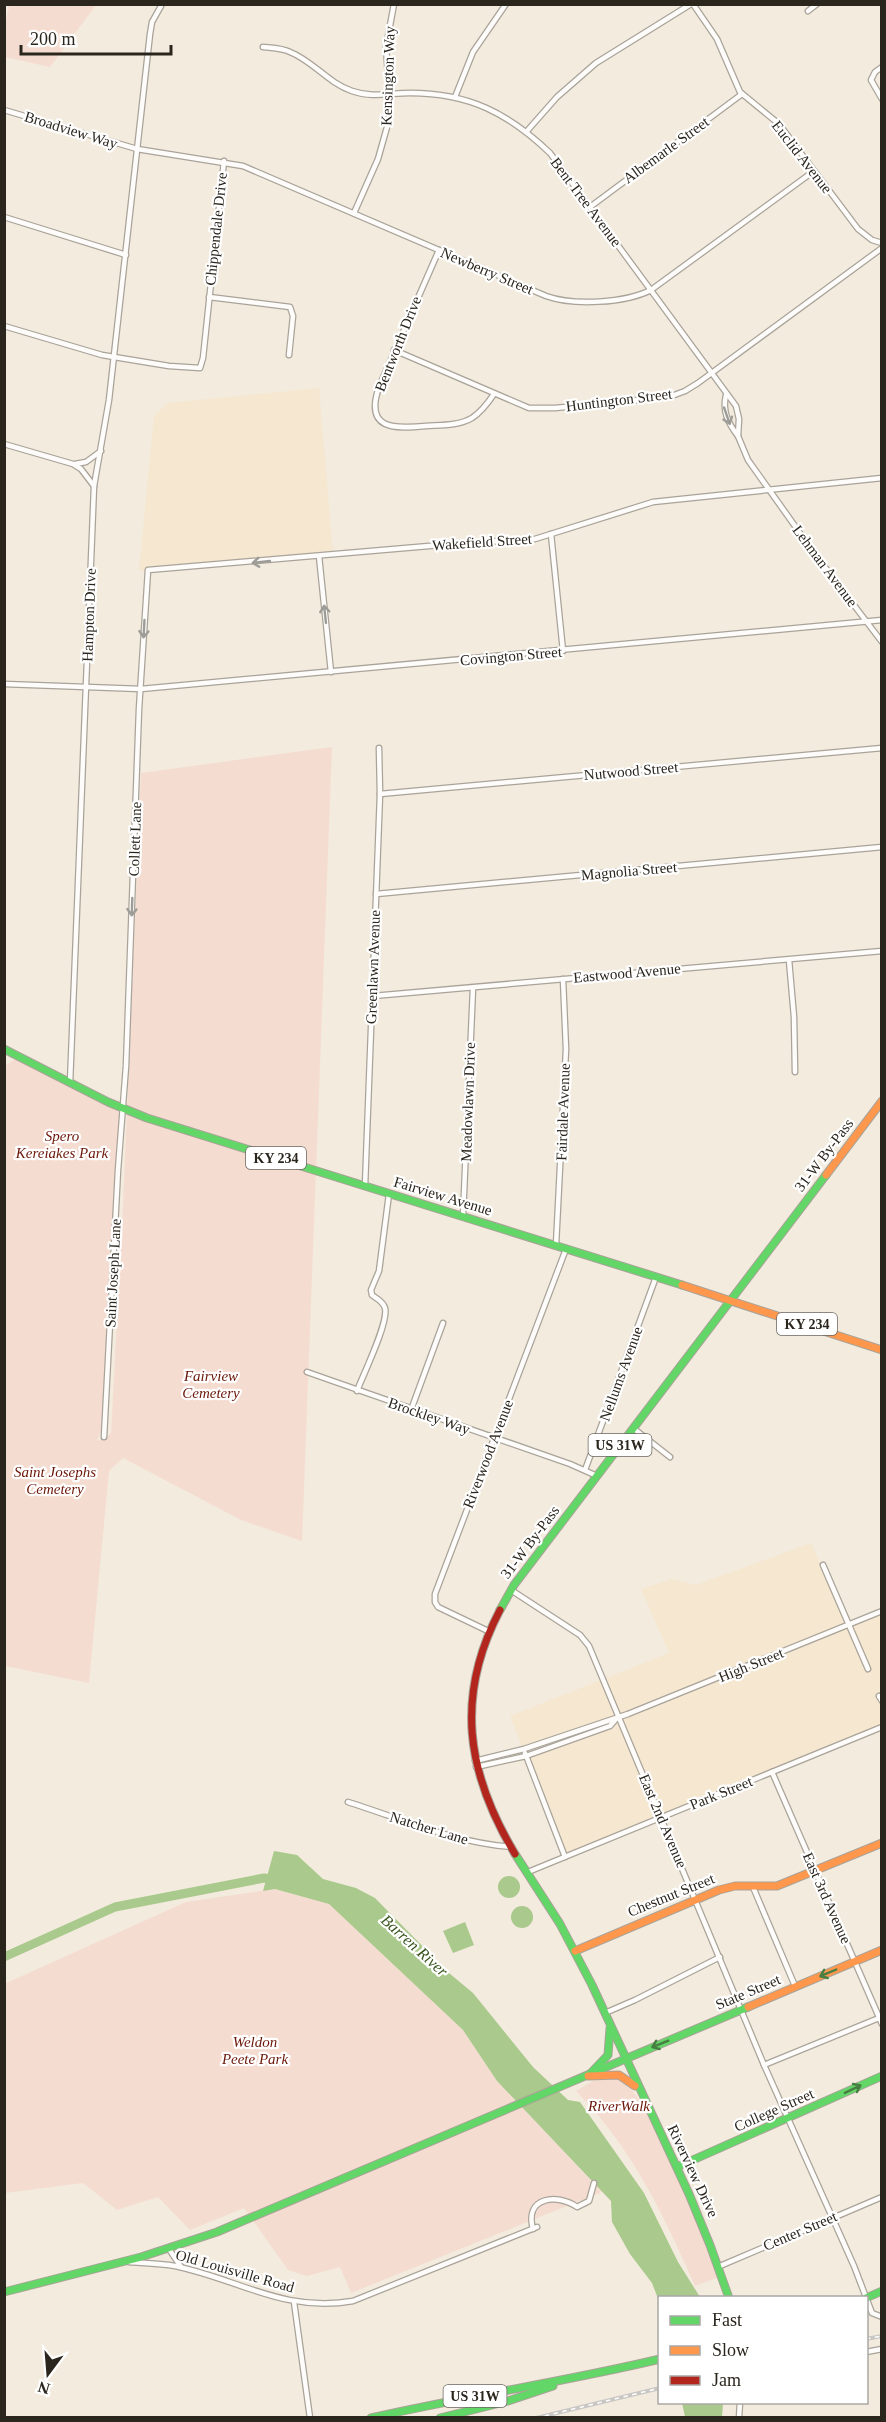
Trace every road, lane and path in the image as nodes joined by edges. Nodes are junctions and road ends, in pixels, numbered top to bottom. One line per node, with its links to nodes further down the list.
1 (394, 4): 9 (street, Kensington Way)
2 (506, 4): 11 (street)
3 (692, 4): 10 (street, Euclid Avenue); 14 (street)
4 (817, 4): 6 (street)
5 (161, 6): 15 (street, Hampton Drive)
6 (808, 11)
7 (263, 47): 9 (street, Bent Tree Avenue)
8 (882, 67): 12 (street)
9 (390, 94): 11 (street, Bent Tree Avenue); 19 (street, Kensington Way)
10 (742, 94): 17 (street, Euclid Avenue); 18 (street, Albemarle Street)
11 (455, 97): 14 (street, Bent Tree Avenue)
12 (882, 99)
13 (4, 110): 15 (street, Broadview Way)
14 (526, 131): 18 (street, Bent Tree Avenue)
15 (137, 149): 16 (street, Newberry Street); 24 (street, Hampton Drive)
16 (224, 161): 19 (street, Newberry Street); 26 (street, Chippendale Drive)
17 (814, 171): 21 (street, Euclid Avenue); 25 (street, Newberry Street)
18 (590, 207): 25 (street, Bent Tree Avenue)
19 (354, 213): 23 (street, Newberry Street)
20 (4, 217): 24 (street)
21 (882, 243)
22 (882, 248): 31 (street, Huntington Street)
23 (439, 250): 25 (street, Newberry Street); 28 (street, Bentworth Drive)
24 (126, 255): 30 (street, Hampton Drive)
25 (651, 290): 31 (street, Bent Tree Avenue)
26 (209, 297): 29 (street); 30 (street, Chippendale Drive)
27 (4, 326): 30 (street)
28 (394, 350): 32 (street, Huntington Street); 32 (street, Bentworth Drive)
29 (289, 355)
30 (114, 357): 36 (street, Hampton Drive)
31 (712, 373): 32 (street, Huntington Street); 33 (street, Bent Tree Avenue)
32 (494, 394)
33 (726, 395): 34 (street, Bent Tree Avenue, one-way to 34); 34 (street, Bent Tree Avenue)
34 (738, 436): 40 (street, Bent Tree Avenue)
35 (4, 444): 37 (street)
36 (101, 451): 37 (street); 39 (street, Hampton Drive)
37 (73, 464): 39 (street)
38 (882, 478): 40 (street, Wakefield Street)
39 (94, 486): 50 (street, Hampton Drive)
40 (769, 490): 41 (street, Wakefield Street); 45 (street, Lehman Avenue)
41 (551, 534): 42 (street, Wakefield Street); 47 (street)
42 (319, 556): 43 (street, Wakefield Street, one-way to 43); 48 (street, one-way to 42)
43 (148, 570): 51 (street, Collett Lane, one-way to 51)
44 (882, 620): 45 (street, Covington Street)
45 (866, 622): 46 (street, Lehman Avenue); 47 (street, Covington Street)
46 (882, 642)
47 (562, 651): 48 (street, Covington Street)
48 (331, 672): 51 (street, Covington Street)
49 (4, 684): 50 (street, Covington Street)
50 (87, 687): 51 (street, Covington Street); 64 (street, Hampton Drive)
51 (141, 689): 66 (street, Collett Lane, one-way to 66)
52 (379, 748): 54 (street, Greenlawn Avenue)
53 (882, 748): 54 (street, Nutwood Street)
54 (380, 794): 56 (street, Greenlawn Avenue)
55 (882, 847): 56 (street, Magnolia Street)
56 (375, 894): 61 (street, Greenlawn Avenue)
57 (882, 951): 58 (street, Eastwood Avenue)
58 (789, 960): 59 (street, Eastwood Avenue); 63 (street)
59 (563, 979): 60 (street, Eastwood Avenue); 70 (street, Fairdale Avenue)
60 (473, 988): 61 (street, Eastwood Avenue); 69 (street, Meadowlawn Drive)
61 (373, 996): 67 (street, Greenlawn Avenue)
62 (4, 1049): 64 (main road, Fairview Avenue / KY 234)
63 (795, 1072)
64 (70, 1083): 66 (main road, Fairview Avenue / KY 234)
65 (882, 1101): 73 (main road, 31-W By-Pass / US 31W)
66 (123, 1108): 67 (main road, Fairview Avenue / KY 234); 80 (street, Saint Joseph Lane)
67 (365, 1186): 68 (main road, Fairview Avenue / KY 234)
68 (389, 1194): 69 (main road, Fairview Avenue / KY 234); 77 (street)
69 (463, 1216): 70 (main road, Fairview Avenue / KY 234)
70 (556, 1245): 71 (main road, Fairview Avenue / KY 234)
71 (566, 1249): 72 (main road, Fairview Avenue / KY 234); 81 (street, Riverwood Avenue)
72 (656, 1277): 73 (main road, Fairview Avenue / KY 234); 83 (street, Nellums Avenue)
73 (731, 1301): 75 (main road, Fairview Avenue / KY 234); 79 (main road, 31-W By-Pass / US 31W)
74 (443, 1323): 78 (street)
75 (882, 1350)
76 (307, 1372): 77 (street, Brockley Way)
77 (357, 1391): 78 (street, Brockley Way)
78 (411, 1410): 81 (street, Brockley Way)
79 (633, 1428): 82 (street); 84 (main road, 31-W By-Pass / US 31W)
80 (104, 1437)
81 (493, 1439): 83 (street, Brockley Way); 89 (street, Riverwood Avenue)
82 (670, 1457)
83 (585, 1470): 84 (street, Brockley Way)
84 (597, 1476): 86 (main road, 31-W By-Pass / US 31W)
85 (823, 1564): 88 (street)
86 (511, 1590): 89 (main road, 31-W By-Pass / US 31W); 91 (street, East 2nd Avenue)
87 (882, 1611): 88 (street, High Street)
88 (848, 1625): 90 (street); 91 (street, High Street)
89 (488, 1631): 95 (main road, 31-W By-Pass / US 31W)
90 (868, 1669)
91 (619, 1716): 93 (street); 94 (street); 98 (street, East 2nd Avenue)
92 (882, 1727): 96 (street, Park Street)
93 (524, 1749): 94 (street); 95 (street)
94 (526, 1756): 95 (street); 101 (street)
95 (476, 1764): 100 (main road, 31-W By-Pass / US 31W)
96 (772, 1772): 98 (street, Park Street); 102 (street, East 3rd Avenue)
97 (348, 1802): 100 (street, Natcher Lane)
98 (661, 1817): 101 (street, Park Street); 105 (street, East 2nd Avenue)
99 (882, 1843): 102 (main road, Chestnut Street)
100 (512, 1847): 103 (main road, 31-W By-Pass / US 31W)
101 (565, 1857): 103 (street, Park Street)
102 (815, 1871): 104 (main road, Chestnut Street); 109 (street, East 3rd Avenue)
103 (528, 1872): 107 (main road, 31-W By-Pass / US 31W)
104 (753, 1887): 105 (main road, Chestnut Street); 110 (street)
105 (695, 1899): 107 (main road, Chestnut Street); 108 (street, East 2nd Avenue)
106 (882, 1950): 109 (main road, State Street)
107 (575, 1951): 112 (main road, 31-W By-Pass / US 31W)
108 (720, 1957): 111 (street, East 2nd Avenue); 112 (street)
109 (855, 1961): 110 (main road, State Street, one-way to 110); 113 (street, East 3rd Avenue)
110 (795, 1986): 111 (main road, State Street)
111 (741, 2010): 116 (main road, State Street, one-way to 116); 117 (street, East 2nd Avenue)
112 (605, 2013): 114 (main road, 31-W By-Pass / US 31W)
113 (879, 2018): 115 (street, East 3rd Avenue); 117 (street)
114 (610, 2023): 116 (main road, 31-W By-Pass / US 31W); 119 (main road)
115 (882, 2024)
116 (626, 2058): 119 (main road, State Street); 120 (main road, Riverview Drive / US 31W)
117 (764, 2065): 121 (street, East 2nd Avenue)
118 (882, 2076): 121 (main road, College Street, one-way to 118)
119 (585, 2077): 120 (main road); 126 (main road, State Street)
120 (644, 2098): 122 (main road, Riverview Drive / US 31W)
121 (786, 2118): 122 (main road, College Street); 125 (street, East 2nd Avenue)
122 (677, 2167): 128 (main road, Riverview Drive / US 31W)
123 (594, 2183): 136 (street, Old Louisville Road)
124 (882, 2197): 125 (street, Center Street)
125 (832, 2218): 128 (street, Center Street); 133 (street, East 2nd Avenue)
126 (169, 2249): 127 (main road, State Street); 129 (street)
127 (123, 2262): 129 (street, Old Louisville Road); 131 (main road, Old Louisville Road)
128 (720, 2266): 132 (main road, Riverview Drive / US 31W)
129 (184, 2269): 136 (street, Old Louisville Road)
130 (882, 2291): 134 (main road)
131 (4, 2292)
132 (728, 2296)
133 (866, 2296)
134 (868, 2298)
135 (868, 2300): 137 (street, East 2nd Avenue)
136 (294, 2302): 140 (street)
137 (882, 2318)
138 (658, 2359): 139 (main road, US 31W)
139 (580, 2378): 141 (main road, US 31W); 142 (main road, US 31W)
140 (310, 2418)
141 (371, 2418)
142 (440, 2418)

